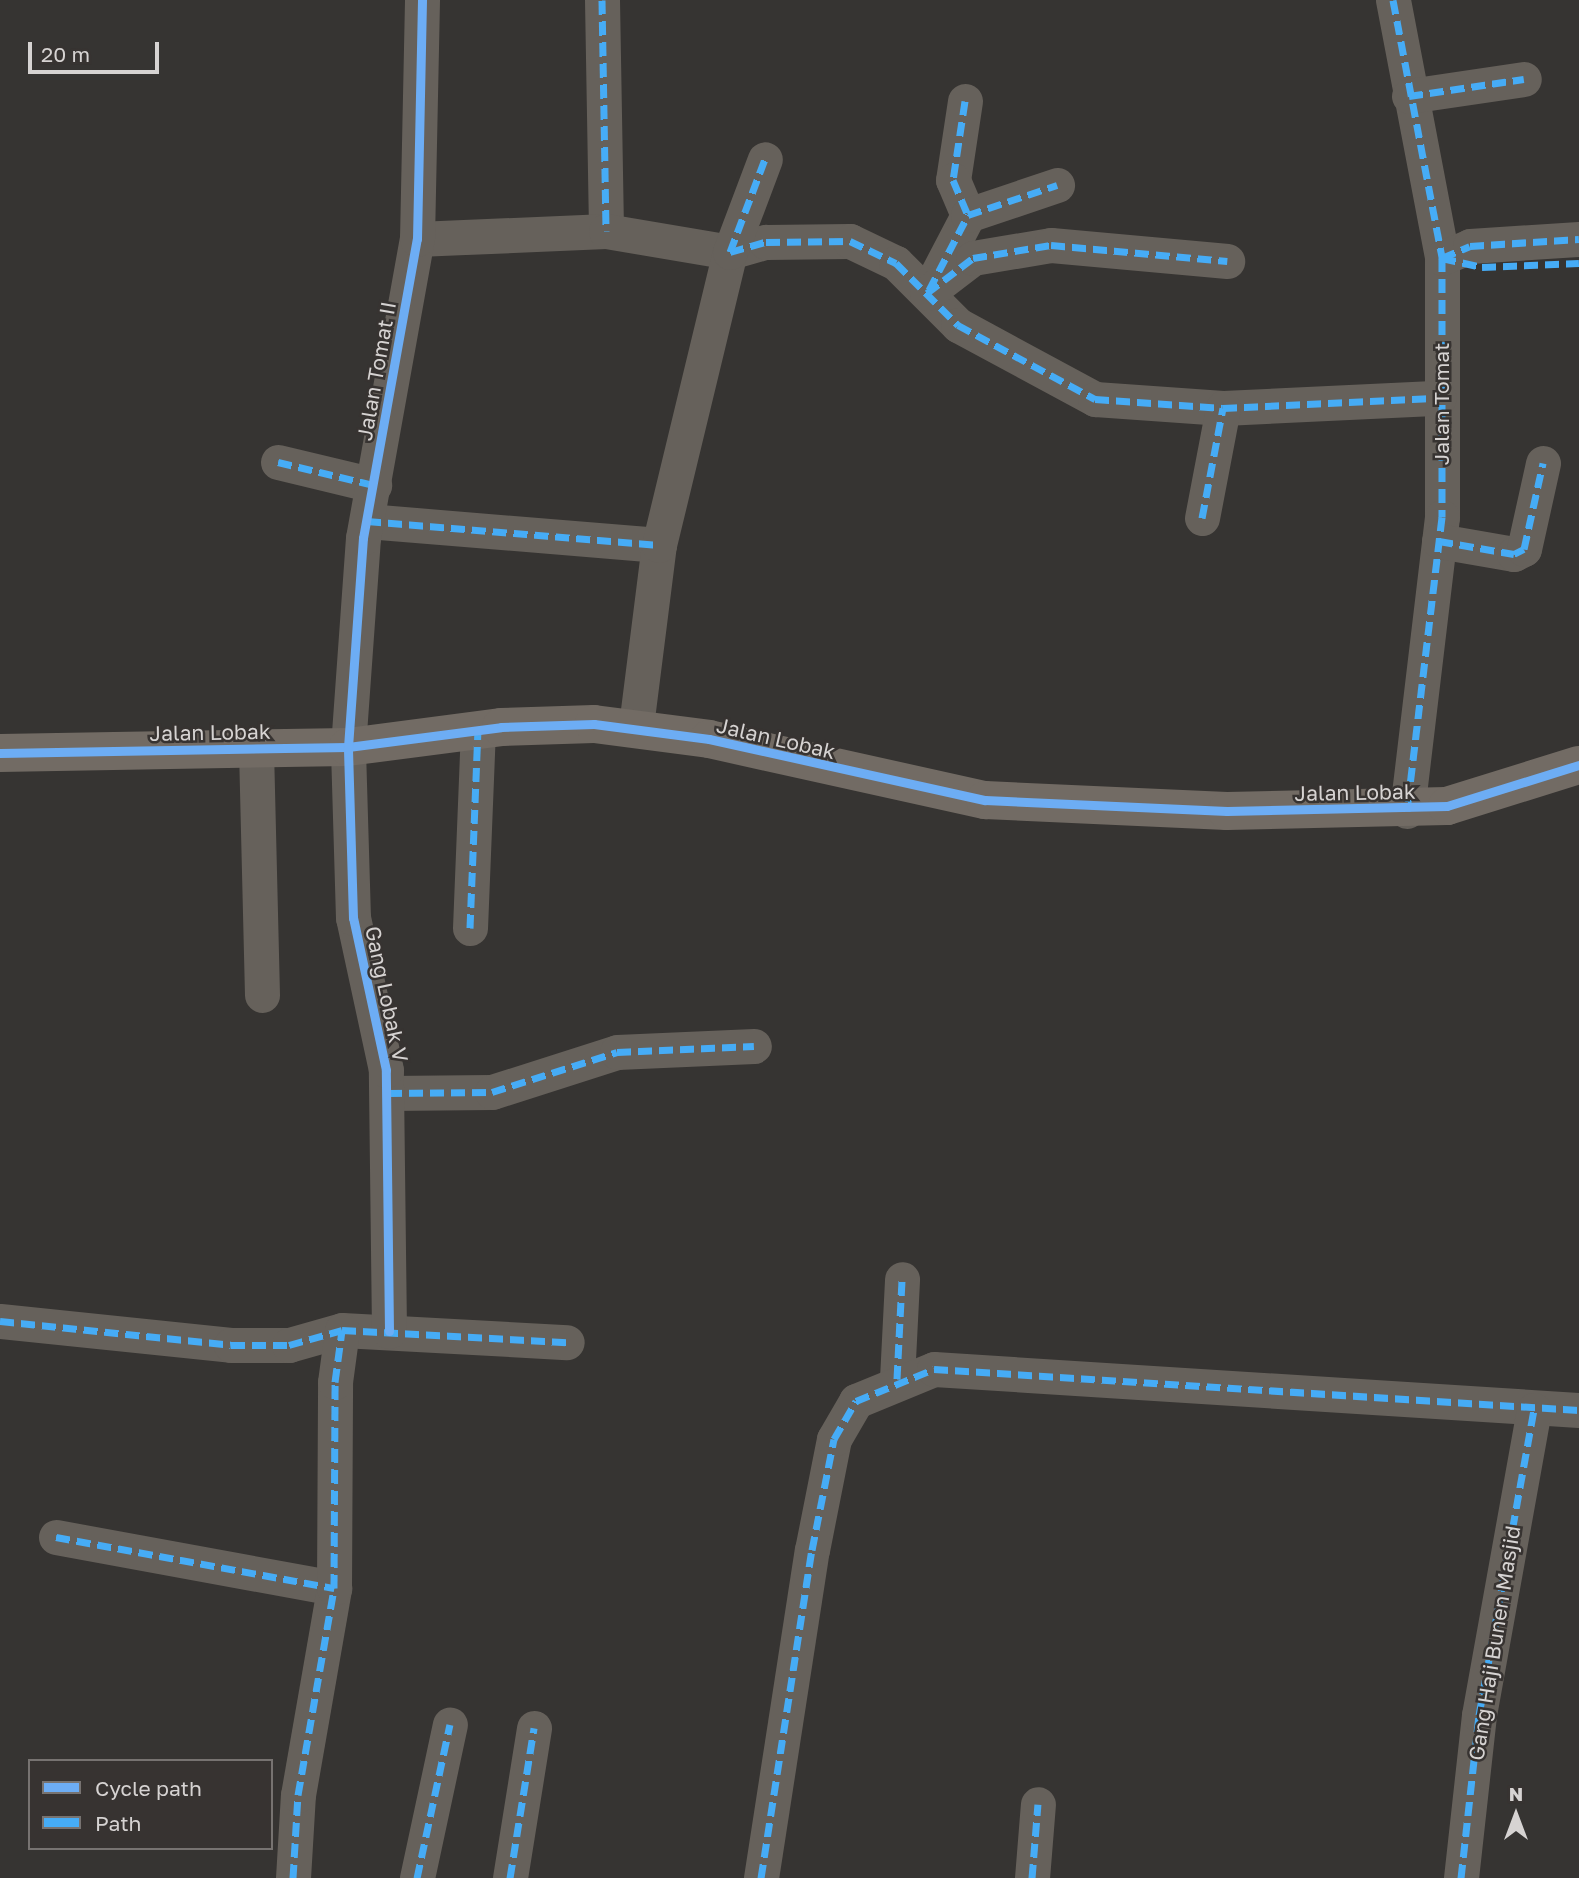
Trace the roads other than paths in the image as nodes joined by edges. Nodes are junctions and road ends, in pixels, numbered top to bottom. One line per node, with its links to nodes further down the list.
1 (422, 0): 11 (street, Jalan Tomat II)
2 (602, 0): 10 (street)
3 (1394, 0): 5 (street, Jalan Tomat)
4 (1524, 79): 5 (street)
5 (1409, 96): 14 (street, Jalan Tomat)
6 (965, 101): 9 (street)
7 (765, 159): 13 (street)
8 (1057, 185): 9 (street)
9 (968, 215): 17 (street)
10 (606, 231): 11 (street); 13 (street)
11 (417, 239): 22 (street, Jalan Tomat II)
12 (1579, 239): 14 (street)
13 (730, 252): 17 (street); 26 (street)
14 (1442, 258): 16 (street); 18 (street, Jalan Tomat)
15 (1227, 261): 17 (street)
16 (1579, 263)
17 (927, 293): 19 (street)
18 (1439, 398): 19 (street); 25 (street, Jalan Tomat)
19 (1223, 408): 23 (street)
20 (278, 462): 22 (street)
21 (1543, 463): 25 (street)
22 (374, 485): 24 (street, Jalan Tomat II)
23 (1202, 518)
24 (367, 521): 26 (street); 29 (street, Jalan Tomat II)
25 (1439, 541): 33 (street, Jalan Tomat)
26 (659, 545): 27 (street)
27 (636, 726): 28 (street, Jalan Lobak); 33 (street, Jalan Lobak)
28 (478, 730): 29 (street, Jalan Lobak); 34 (street)
29 (348, 747): 30 (street, Jalan Lobak); 37 (street, Gang Lobak V)
30 (256, 749): 31 (street, Jalan Lobak); 35 (street)
31 (0, 753)
32 (1579, 765): 33 (street, Jalan Lobak)
33 (1407, 811)
34 (470, 928)
35 (262, 995)
36 (754, 1046): 37 (street)
37 (387, 1093): 41 (street, Gang Lobak V)
38 (902, 1279): 43 (street)
39 (0, 1321): 40 (street)
40 (342, 1330): 41 (street); 47 (street)
41 (389, 1331): 42 (street)
42 (567, 1342)
43 (897, 1379): 44 (street); 54 (street)
44 (1534, 1410): 45 (street); 56 (street, Gang Haji Bunen Masjid)
45 (1579, 1410)
46 (56, 1537): 47 (street)
47 (334, 1588): 51 (street)
48 (450, 1724): 52 (street)
49 (534, 1728): 53 (street)
50 (1038, 1804): 55 (street)
51 (293, 1878)
52 (417, 1878)
53 (510, 1878)
54 (761, 1878)
55 (1032, 1878)
56 (1461, 1878)

